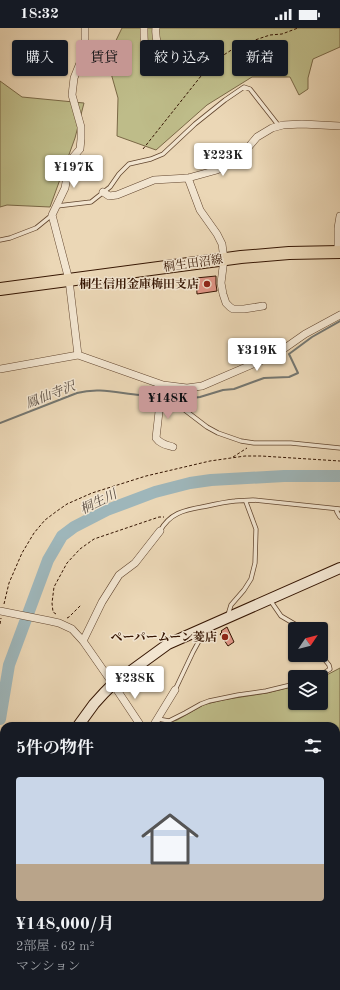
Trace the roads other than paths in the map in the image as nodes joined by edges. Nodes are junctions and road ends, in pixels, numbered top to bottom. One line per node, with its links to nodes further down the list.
1 (85, 28): 8 (street)
2 (144, 28): 3 (street)
3 (156, 28)
4 (279, 126): 5 (street); 6 (street); 7 (lane)
5 (340, 126)
6 (188, 178): 7 (street); 13 (street)
7 (103, 192): 8 (lane)
8 (56, 206): 9 (street)
9 (52, 216): 11 (lane); 14 (street)
10 (340, 216): 12 (street)
11 (0, 240)
12 (339, 252): 13 (main road, 桐生田沼線)
13 (224, 259): 14 (main road, 桐生田沼線); 16 (street)
14 (69, 280): 15 (main road, 桐生田沼線); 18 (street)
15 (0, 289)
16 (263, 306)
17 (340, 315): 20 (street)
18 (78, 355): 19 (street); 20 (street)
19 (0, 369)
20 (164, 385): 21 (street)
21 (161, 394): 22 (street); 23 (lane)
22 (173, 447)
23 (340, 448)
24 (246, 502): 25 (lane); 27 (lane); 31 (lane)
25 (338, 509): 26 (lane)
26 (340, 517)
27 (160, 531): 34 (street)
28 (340, 568): 29 (street)
29 (270, 599): 31 (street); 32 (lane)
30 (2, 611): 34 (street)
31 (227, 618): 33 (street)
32 (291, 622)
33 (207, 627): 37 (street); 39 (lane)
34 (83, 641): 37 (street)
35 (327, 662): 36 (lane)
36 (328, 670)
37 (113, 684): 41 (street); 42 (street)
38 (288, 686): 40 (lane)
39 (174, 690): 40 (street)
40 (158, 719): 43 (street)
41 (81, 722)
42 (138, 722)
43 (156, 722)

